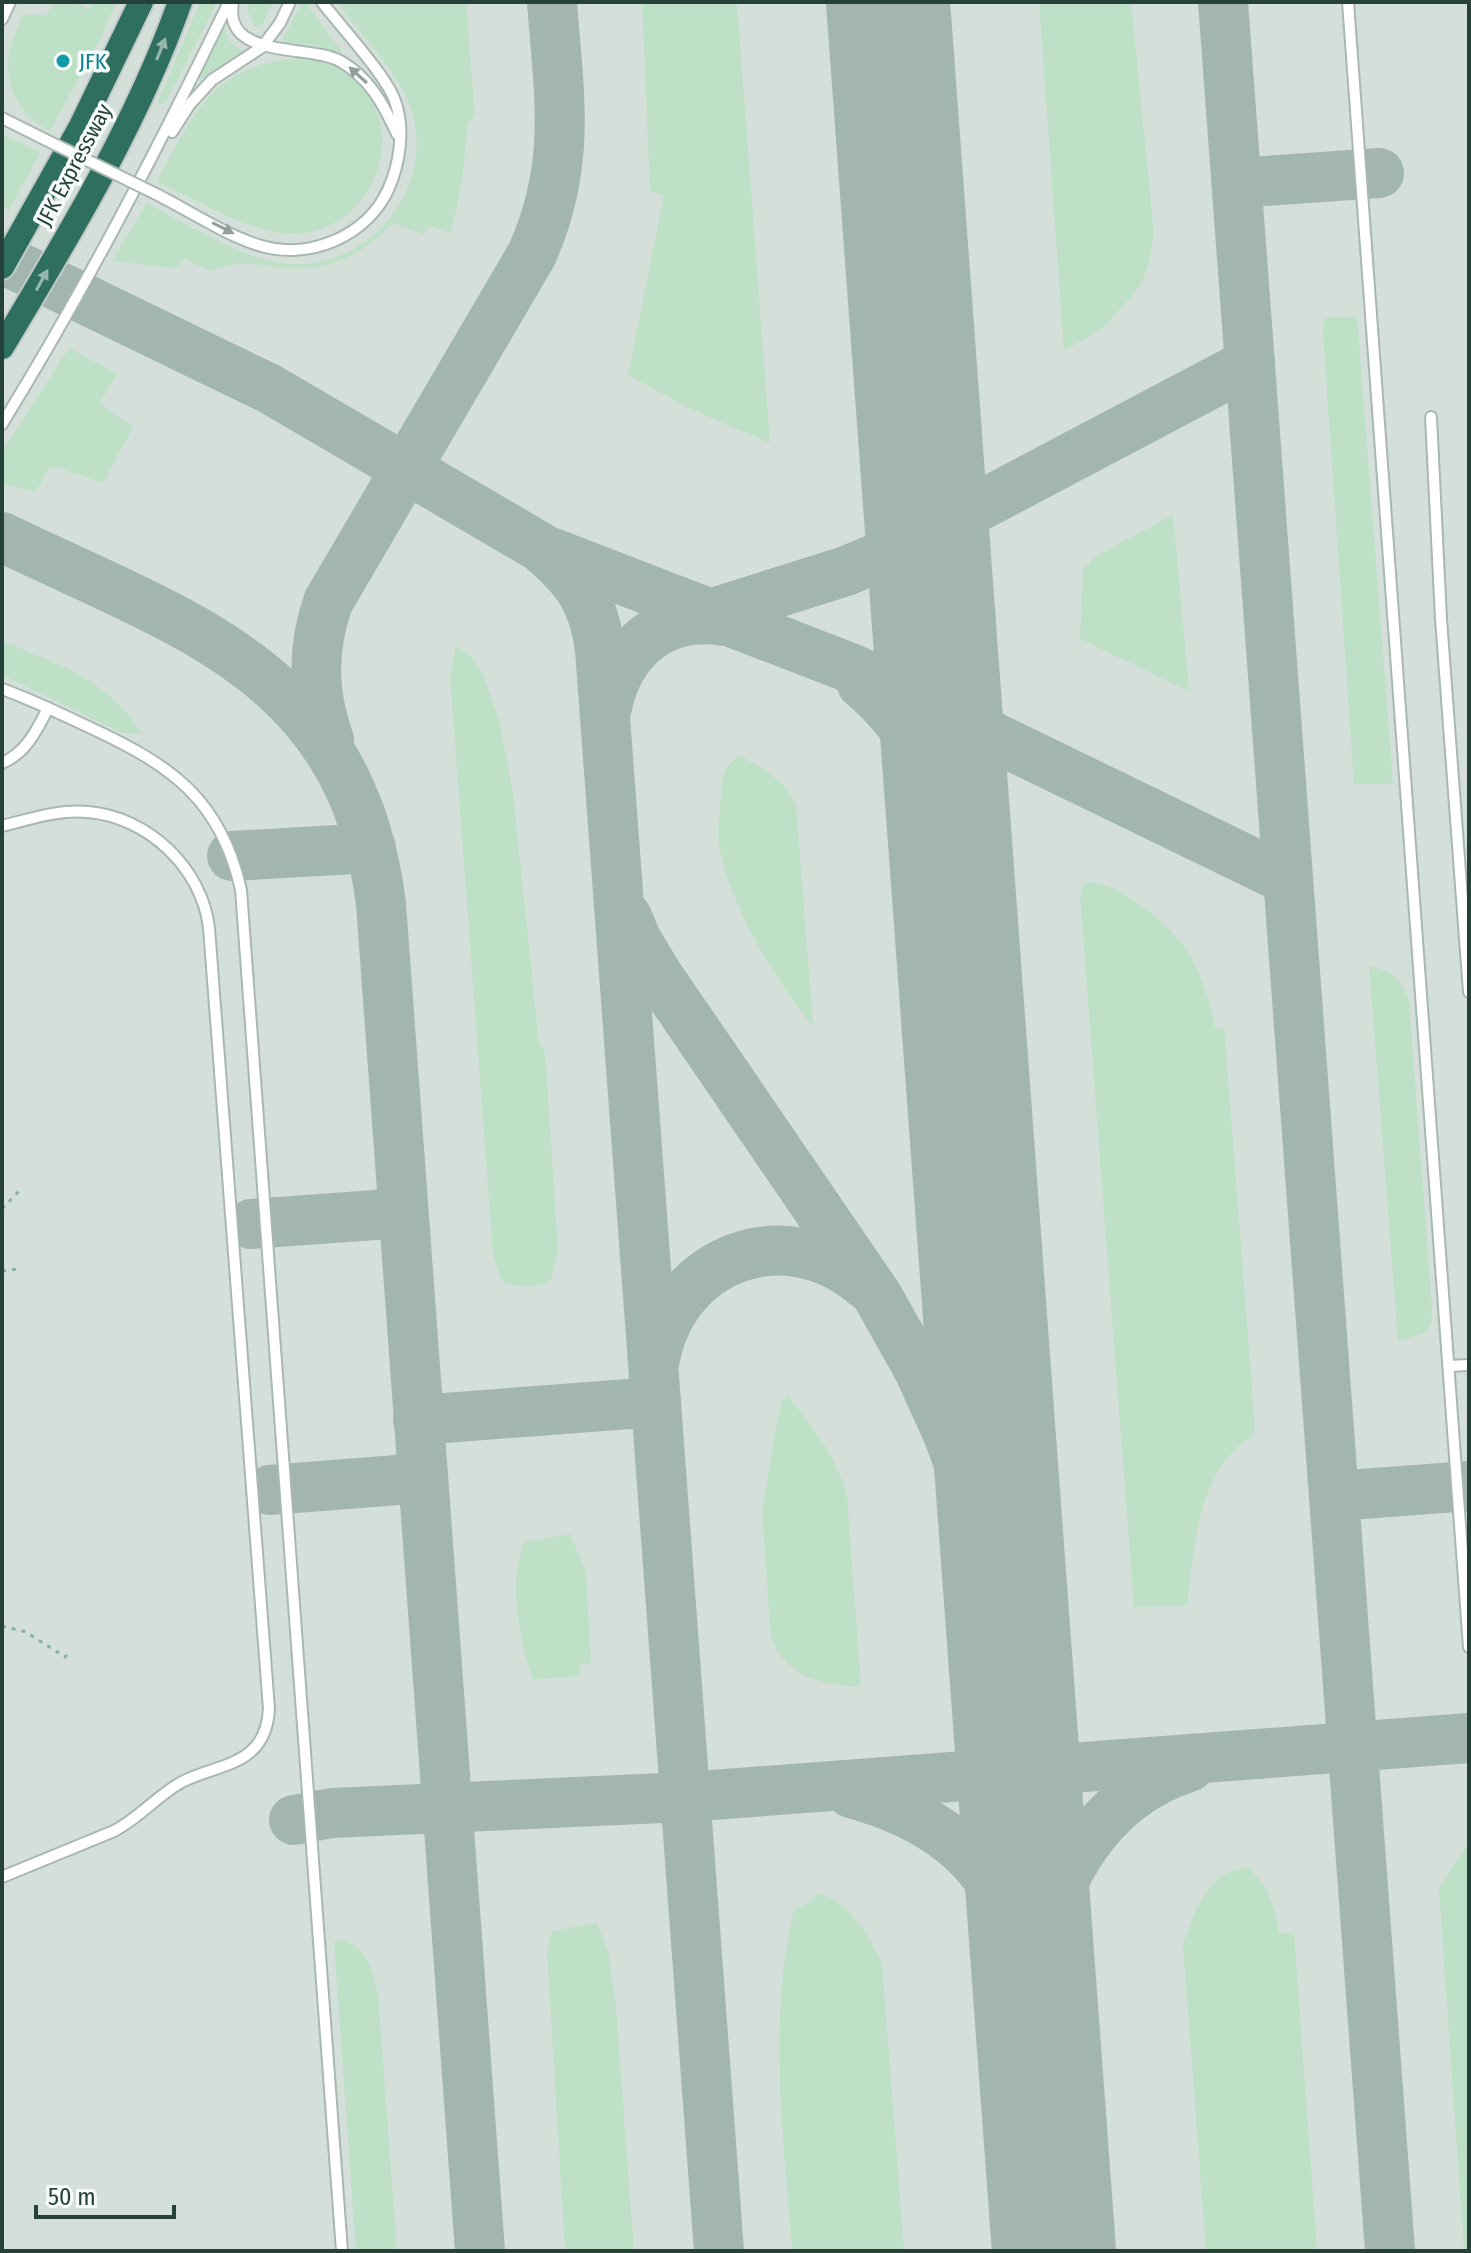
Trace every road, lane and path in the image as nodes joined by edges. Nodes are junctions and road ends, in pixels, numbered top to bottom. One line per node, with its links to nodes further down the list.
1 (10, 2): 9 (lane)
2 (132, 2): 11 (highway)
3 (141, 2): 11 (highway, JFK Expressway)
4 (180, 2): 16 (highway, JFK Expressway, one-way to 4)
5 (231, 2): 10 (lane); 14 (lane)
6 (290, 2): 10 (lane)
7 (322, 2): 13 (lane)
8 (1348, 2): 30 (lane)
9 (2, 19)
10 (262, 47): 13 (lane, one-way to 10); 14 (lane)
11 (109, 69): 15 (highway, JFK Expressway)
12 (2, 118): 13 (lane, one-way to 13, bridge)
13 (399, 140)
14 (150, 163): 18 (lane)
15 (2, 267)
16 (2, 347)
17 (1431, 417): 23 (lane)
18 (2, 424)
19 (2, 689): 20 (lane)
20 (48, 708): 21 (lane); 35 (lane)
21 (2, 763)
22 (2, 826): 34 (lane)
23 (1466, 907): 24 (lane)
24 (1469, 992)
25 (17, 1187): 26 (path)
26 (2, 1209)
27 (18, 1264): 28 (path)
28 (2, 1271)
29 (1469, 1365): 30 (lane)
30 (1449, 1366): 32 (lane)
31 (2, 1626): 33 (path)
32 (1469, 1647)
33 (69, 1652)
34 (2, 1877)
35 (342, 2251)

